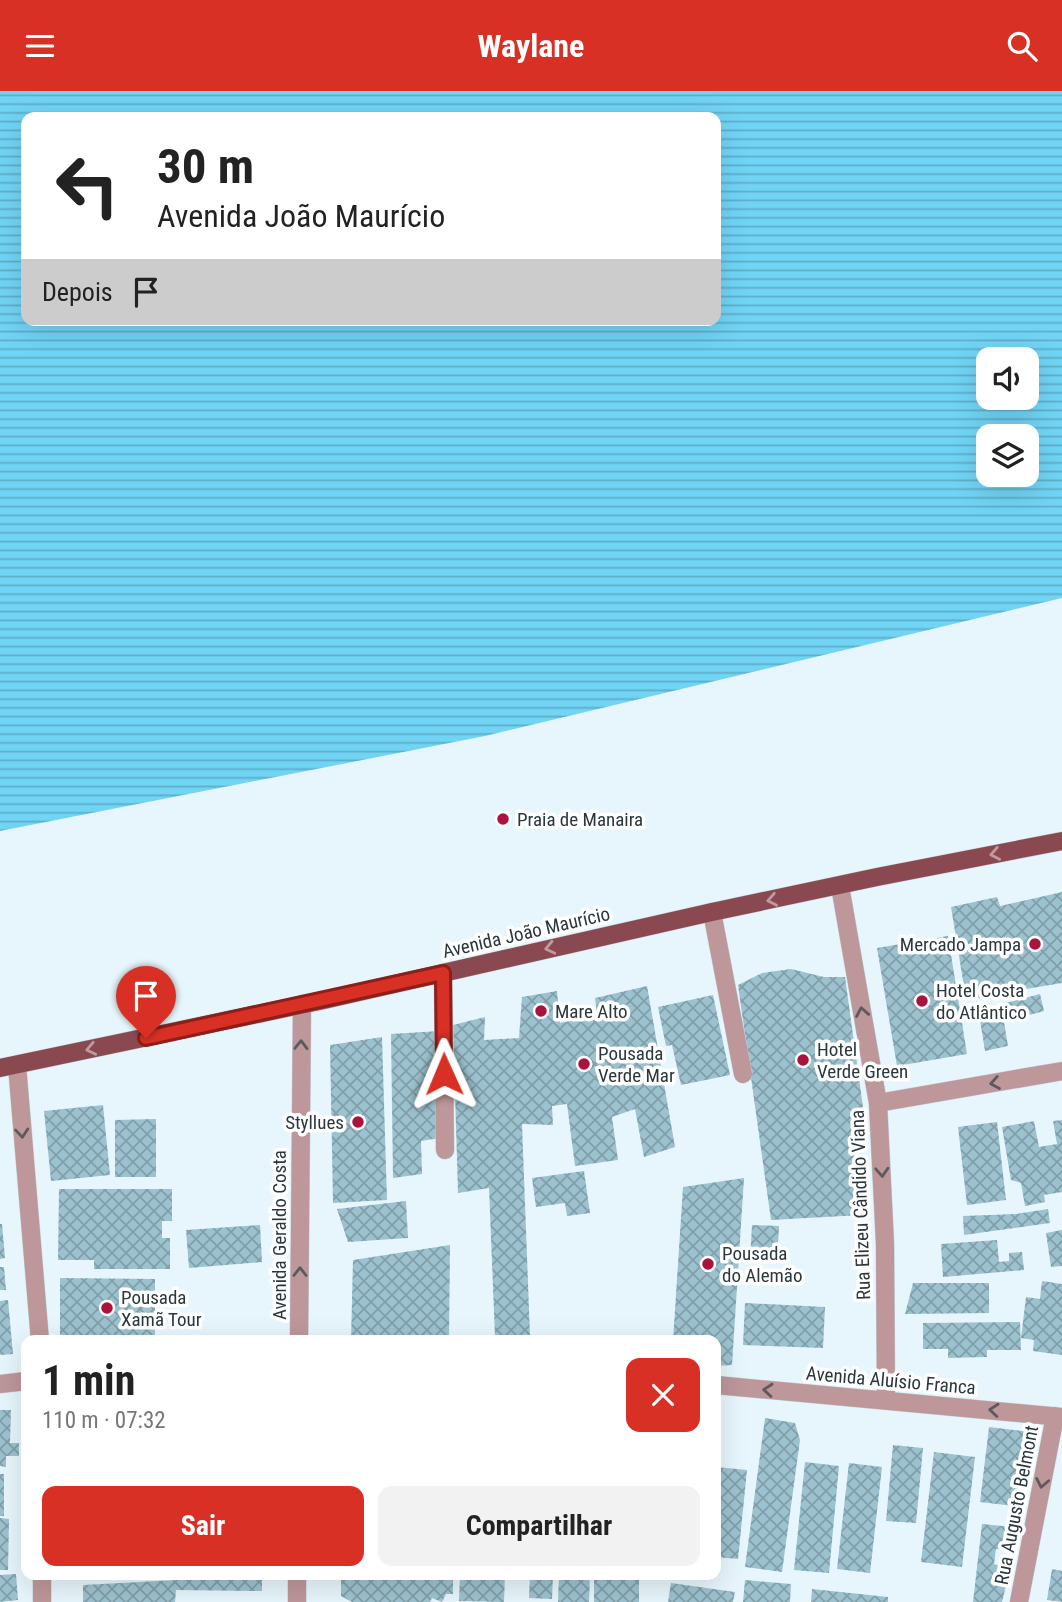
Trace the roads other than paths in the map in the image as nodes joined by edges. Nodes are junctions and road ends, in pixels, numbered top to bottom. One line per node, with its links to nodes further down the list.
1 (1062, 841): 2 (main road, Avenida João Maurício, one-way to 2)
2 (839, 886): 3 (main road, Avenida João Maurício, one-way to 3); 9 (street, Rua Elizeu Cândido Viana, one-way to 2)
3 (712, 912): 4 (main road, Avenida João Maurício, one-way to 4); 8 (street)
4 (443, 973): 5 (main road, Avenida João Maurício); 10 (street)
5 (302, 1004): 6 (main road, Avenida João Maurício, one-way to 6); 12 (street, Avenida Geraldo Costa, one-way to 5)
6 (8, 1067): 11 (street, one-way to 11)
7 (1062, 1071): 9 (street, one-way to 9)
8 (743, 1074)
9 (878, 1103): 16 (street, Rua Elizeu Cândido Viana, one-way to 16)
10 (445, 1150)
11 (39, 1335)
12 (299, 1335)
13 (21, 1382): 14 (street)
14 (0, 1384)
15 (721, 1385): 16 (street, Avenida Aluísio Franca, one-way to 15)
16 (886, 1400): 17 (street, Avenida Aluísio Franca, one-way to 16)
17 (1058, 1416): 22 (street, Rua Augusto Belmont, one-way to 22)
18 (42, 1580): 20 (street)
19 (298, 1580): 21 (street)
20 (41, 1602)
21 (297, 1602)
22 (1019, 1602)

